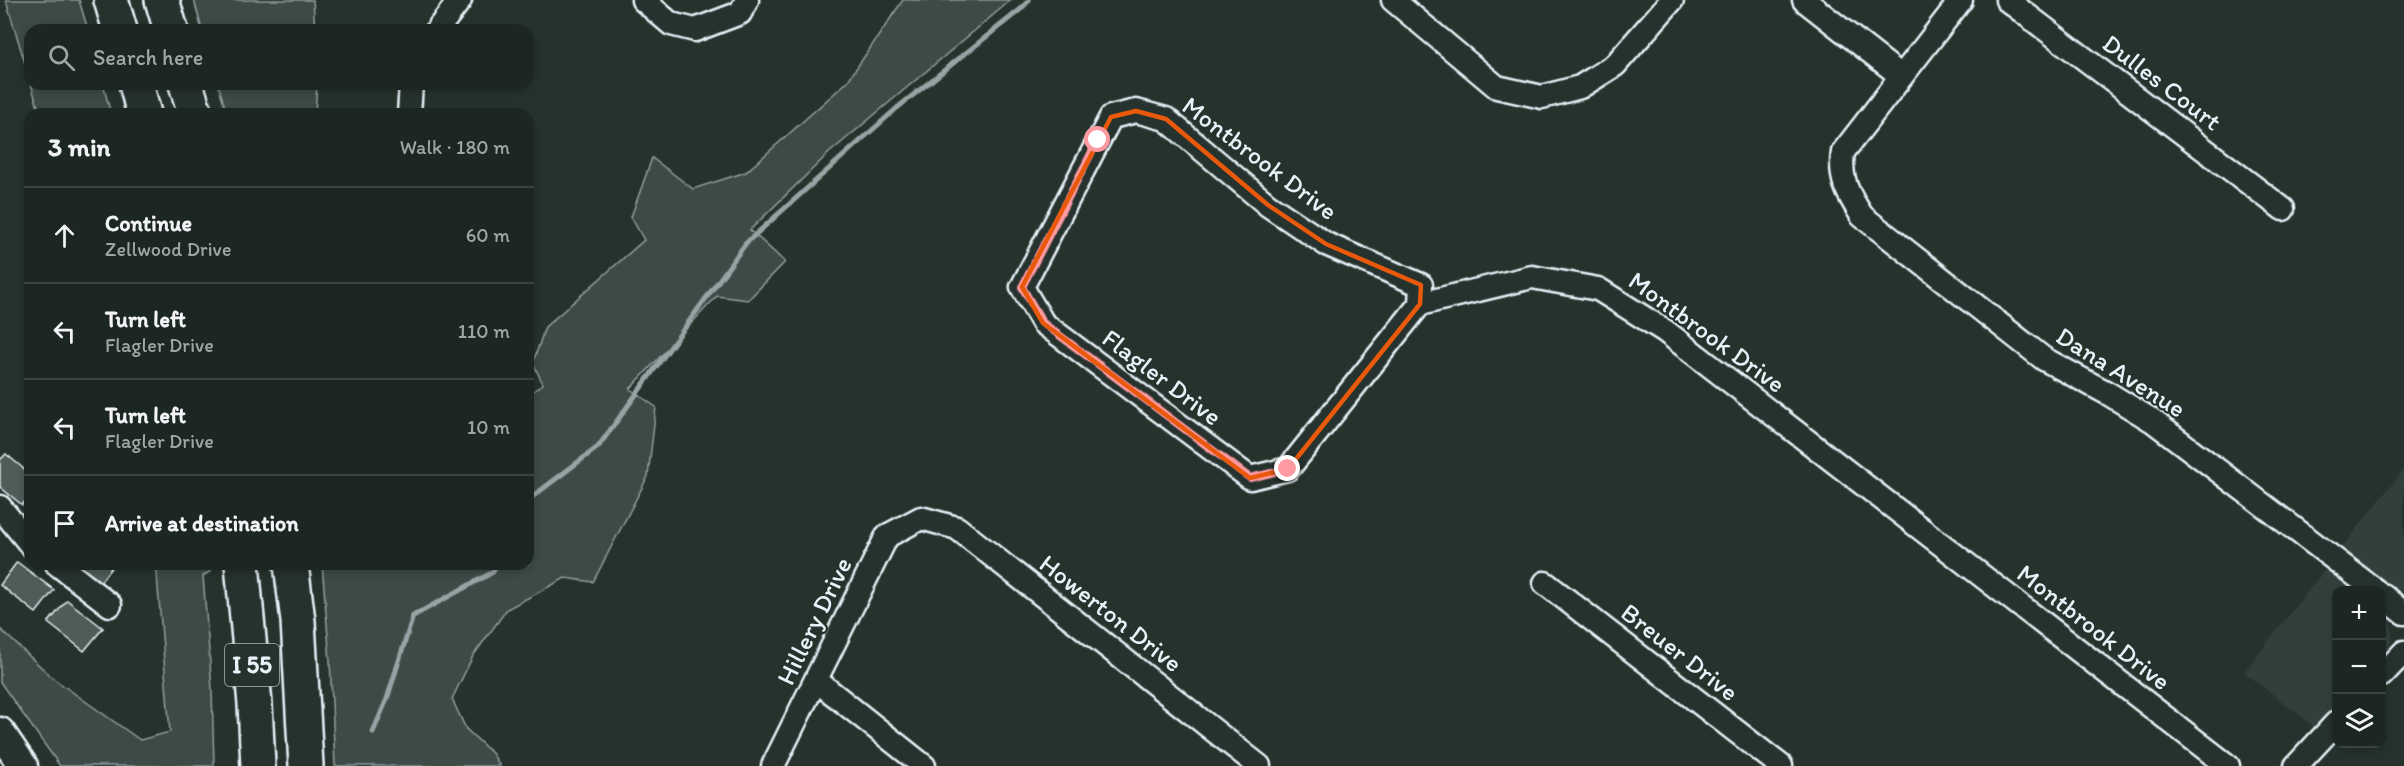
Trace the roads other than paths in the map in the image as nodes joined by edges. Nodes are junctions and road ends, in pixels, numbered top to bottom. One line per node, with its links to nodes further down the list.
1 (111, 0): 11 (highway)
2 (162, 0): 12 (highway)
3 (460, 0): 13 (street)
4 (643, 0): 5 (street)
5 (747, 0)
6 (1393, 0): 7 (street)
7 (1672, 0)
8 (1804, 0): 14 (street)
9 (1961, 0): 14 (street)
10 (2007, 0): 22 (street, Dulles Court)
11 (118, 24)
12 (169, 24)
13 (442, 24)
14 (1901, 76): 31 (street, Dana Avenue)
15 (138, 90): 18 (highway)
16 (188, 90): 19 (highway)
17 (411, 90): 20 (street)
18 (142, 108)
19 (193, 108)
20 (409, 108)
21 (1111, 117): 23 (street, Montbrook Drive); 23 (street, Flagler Drive)
22 (2283, 208)
23 (1420, 304): 47 (street, Montbrook Drive)
24 (0, 507): 26 (street)
25 (921, 518): 37 (street, Hillery Drive); 45 (street, Howerton Drive)
26 (24, 537)
27 (65, 570): 33 (street)
28 (243, 570): 41 (highway, I 55)
29 (292, 570): 42 (highway, I 55)
30 (1545, 583): 46 (street, Breuer Drive)
31 (2368, 586)
32 (2386, 599): 34 (street)
33 (111, 605)
34 (2404, 613)
35 (2404, 651): 36 (street)
36 (2386, 671)
37 (817, 681): 43 (street, Hillery Drive); 44 (street)
38 (2332, 728): 48 (street)
39 (0, 732): 40 (main road)
40 (23, 766)
41 (258, 766)
42 (306, 766)
43 (773, 766)
44 (924, 766)
45 (1259, 766)
46 (1781, 766)
47 (2228, 766)
48 (2296, 766)

